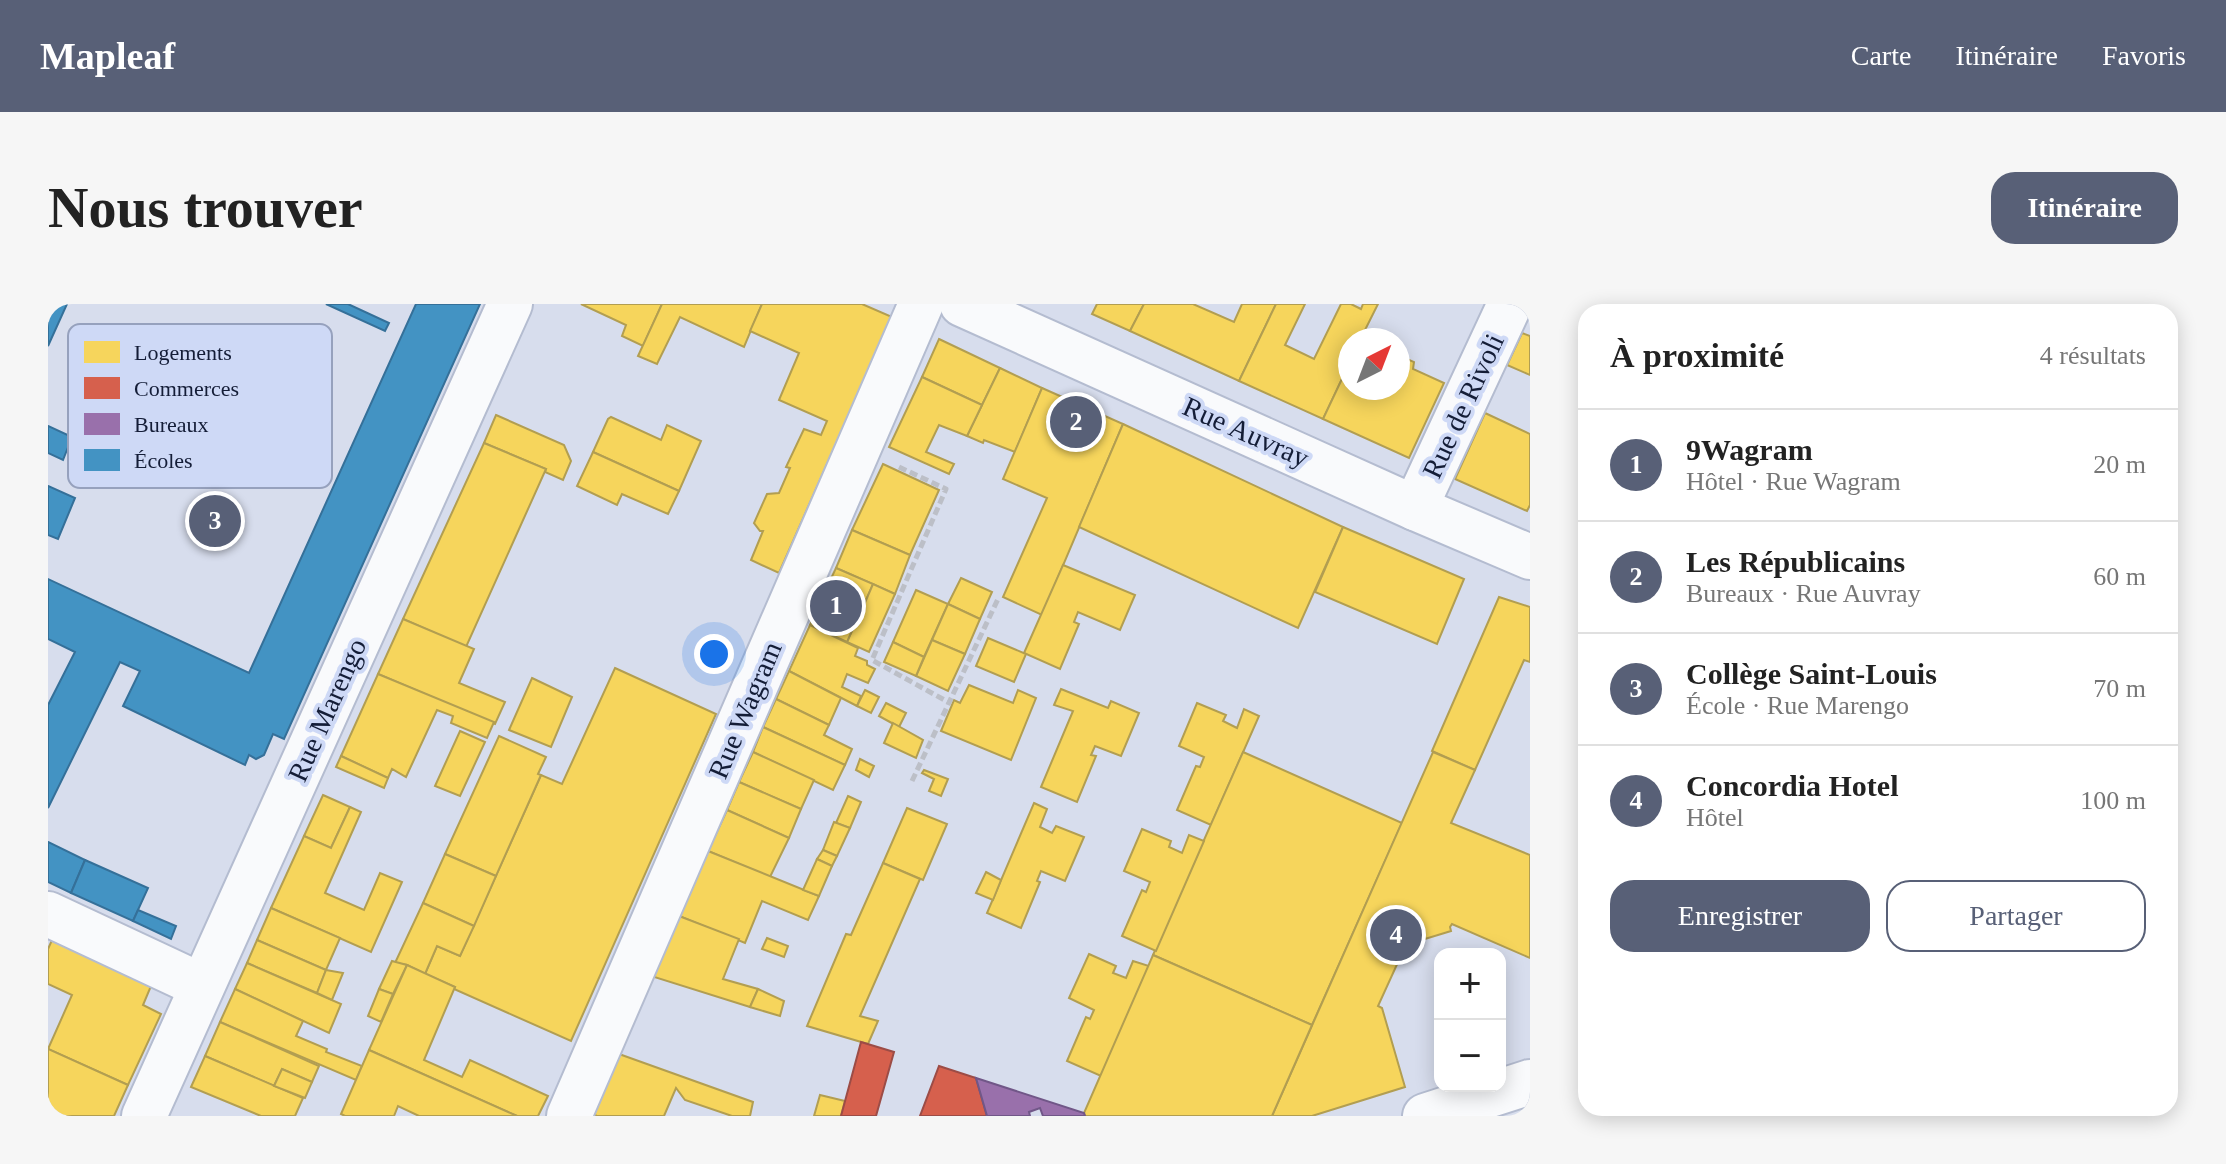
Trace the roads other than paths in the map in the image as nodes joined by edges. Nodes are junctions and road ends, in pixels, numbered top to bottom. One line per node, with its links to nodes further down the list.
1 (510, 304): 8 (street, Rue Marengo)
2 (921, 304): 11 (street, Rue Wagram)
3 (962, 304): 5 (street, Rue Auvray)
4 (1510, 304): 5 (street, Rue de Rivoli)
5 (1415, 508): 6 (street, Rue Auvray)
6 (1530, 557)
7 (48, 914): 8 (street)
8 (202, 986): 10 (street, Rue Marengo)
9 (1530, 1082): 12 (street)
10 (144, 1116)
11 (569, 1116)
12 (1425, 1116)

